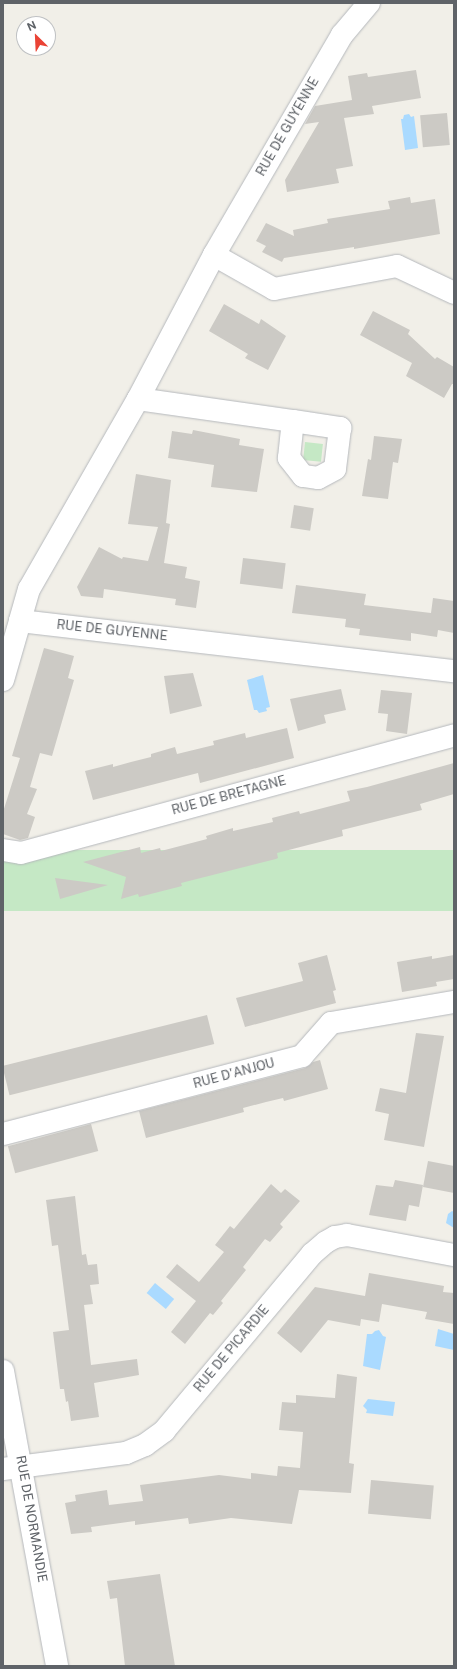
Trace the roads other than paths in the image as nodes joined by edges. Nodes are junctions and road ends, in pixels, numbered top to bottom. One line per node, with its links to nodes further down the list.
1 (369, 3): 2 (street, RUE DE GUYENNE)
2 (214, 256): 3 (street); 4 (street, RUE DE GUYENNE)
3 (454, 293)
4 (138, 399): 5 (street); 6 (street, RUE DE GUYENNE)
5 (293, 421)
6 (20, 621): 7 (street, RUE DE GUYENNE); 8 (street)
7 (454, 671)
8 (3, 680)
9 (454, 735): 10 (street, RUE DE BRETAGNE)
10 (3, 850)
11 (454, 1002): 12 (street, RUE D'ANJOU)
12 (3, 1134)
13 (454, 1255): 15 (street, RUE DE PICARDIE)
14 (3, 1371): 15 (street, RUE DE NORMANDIE)
15 (12, 1467): 16 (street, RUE DE NORMANDIE)
16 (57, 1666)

